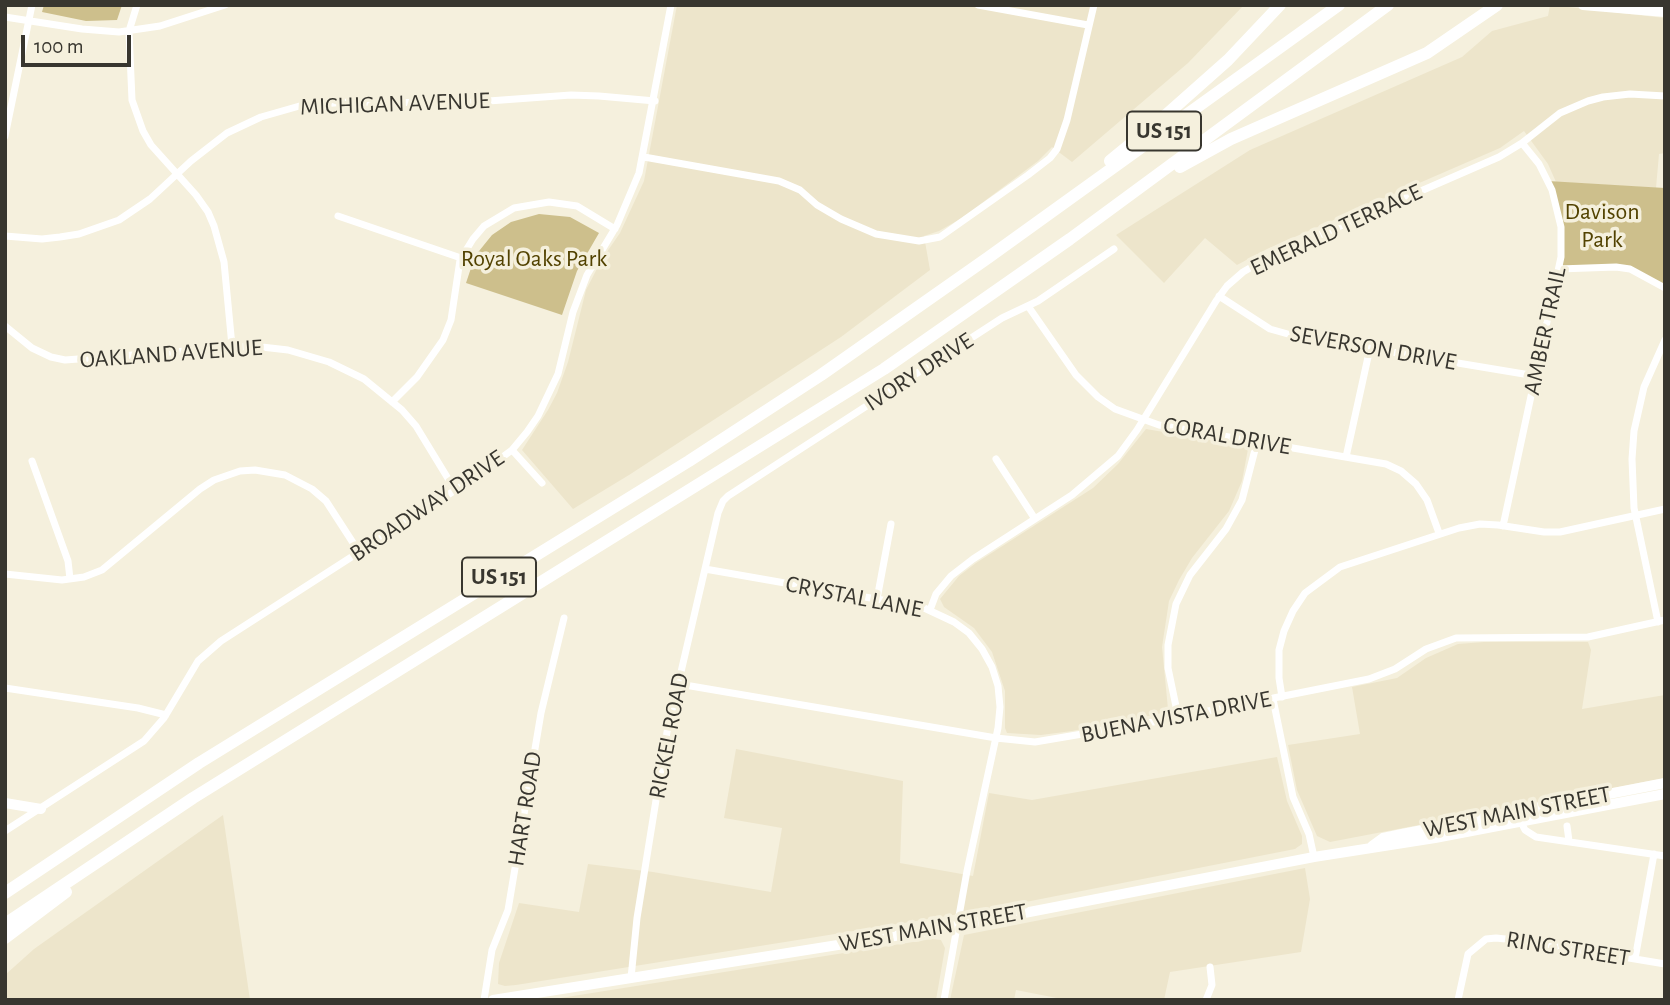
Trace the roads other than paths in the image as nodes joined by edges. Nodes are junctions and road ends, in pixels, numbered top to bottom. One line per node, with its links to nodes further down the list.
1 (32, 5): 15 (street)
2 (137, 5): 18 (street)
3 (225, 5): 18 (street)
4 (671, 5): 20 (street, BROADWAY DRIVE)
5 (978, 5): 17 (street)
6 (1094, 5): 17 (street)
7 (1280, 5): 30 (highway)
8 (1339, 5): 30 (highway, US 151)
9 (1388, 5): 26 (highway, US 151)
10 (1488, 5): 16 (highway)
11 (1497, 5): 16 (highway)
12 (1583, 5): 13 (main road)
13 (1665, 12)
14 (5, 17): 15 (street)
15 (29, 21): 18 (street); 21 (street)
16 (1472, 23): 26 (highway)
17 (1088, 25): 23 (street)
18 (129, 31): 24 (street)
19 (1665, 96): 22 (street, EMERALD TERRACE)
20 (654, 101): 23 (street, BROADWAY DRIVE); 24 (street, MICHIGAN AVENUE)
21 (5, 136)
22 (1522, 143): 32 (street, AMBER TRAIL); 34 (street, EMERALD TERRACE)
23 (643, 157): 27 (street, BROADWAY DRIVE)
24 (177, 174): 28 (street, MICHIGAN AVENUE); 38 (street)
25 (338, 216): 31 (street)
26 (1094, 222): 76 (highway, US 151)
27 (615, 229): 31 (street); 44 (street, BROADWAY DRIVE)
28 (5, 236)
29 (1114, 248): 35 (street, IVORY DRIVE)
30 (989, 257): 85 (highway, US 151)
31 (461, 258): 41 (street)
32 (1559, 269): 33 (street); 40 (street, AMBER TRAIL)
33 (1665, 288)
34 (1219, 296): 39 (street, SEVERSON DRIVE); 42 (street, EMERALD TERRACE)
35 (1028, 306): 42 (street, CORAL DRIVE); 50 (street, IVORY DRIVE)
36 (5, 326): 38 (street, OAKLAND AVENUE)
37 (1665, 340): 52 (street)
38 (232, 346): 41 (street, OAKLAND AVENUE)
39 (1370, 348): 40 (street, SEVERSON DRIVE); 45 (street)
40 (1536, 376): 55 (street, AMBER TRAIL)
41 (392, 402): 49 (street, OAKLAND AVENUE)
42 (1143, 420): 43 (street, CORAL DRIVE); 53 (street, EMERALD TERRACE)
43 (1257, 442): 45 (street, CORAL DRIVE); 70 (street)
44 (512, 450): 48 (street); 49 (street, BROADWAY DRIVE)
45 (1346, 457): 56 (street, CORAL DRIVE)
46 (996, 459): 53 (street)
47 (32, 461): 60 (street)
48 (542, 483)
49 (455, 490): 57 (street, BROADWAY DRIVE)
50 (726, 499): 58 (street, RICKEL ROAD)
51 (1665, 509): 52 (street)
52 (1635, 516): 55 (street); 64 (street)
53 (1035, 519): 62 (street, EMERALD TERRACE)
54 (891, 524): 61 (street)
55 (1503, 526): 56 (street)
56 (1439, 533): 67 (street)
57 (359, 552): 60 (street); 69 (street, BROADWAY DRIVE)
58 (705, 569): 61 (street, CRYSTAL LANE); 65 (street, RICKEL ROAD)
59 (5, 574): 60 (street)
60 (70, 579)
61 (877, 599): 62 (street, CRYSTAL LANE)
62 (930, 610): 71 (street, CRYSTAL LANE)
63 (564, 618): 93 (street, HART ROAD)
64 (1661, 621): 67 (street, BUENA VISTA DRIVE)
65 (679, 684): 71 (street, BUENA VISTA DRIVE); 92 (street, RICKEL ROAD)
66 (5, 688): 69 (street)
67 (1282, 697): 68 (street, BUENA VISTA DRIVE)
68 (1273, 699): 70 (street, BUENA VISTA DRIVE); 84 (street)
69 (166, 715): 75 (street, BROADWAY DRIVE)
70 (1178, 716): 71 (street, BUENA VISTA DRIVE)
71 (996, 738): 87 (street, CRYSTAL LANE)
72 (1665, 783): 81 (main road, WEST MAIN STREET)
73 (1665, 793): 77 (main road, WEST MAIN STREET)
74 (5, 803): 75 (main road)
75 (41, 809): 79 (street, BROADWAY DRIVE)
76 (167, 815): 86 (highway, US 151); 88 (highway)
77 (1521, 822): 80 (street); 81 (main road, WEST MAIN STREET)
78 (1567, 826): 80 (street)
79 (5, 831)
80 (1569, 841): 82 (street)
81 (1371, 846): 84 (main road, WEST MAIN STREET)
82 (1654, 855): 83 (street); 89 (street)
83 (1665, 856)
84 (1314, 857): 87 (main road, WEST MAIN STREET)
85 (5, 893)
86 (5, 924)
87 (957, 926): 92 (main road, WEST MAIN STREET); 95 (street, CRYSTAL LANE)
88 (5, 938)
89 (1635, 959): 90 (street, RING STREET); 97 (street, RING STREET)
90 (1665, 964)
91 (1210, 967): 96 (street)
92 (631, 978): 94 (main road, WEST MAIN STREET)
93 (484, 1000)
94 (493, 1000)
95 (944, 1000)
96 (1206, 1000)
97 (1458, 1000)

